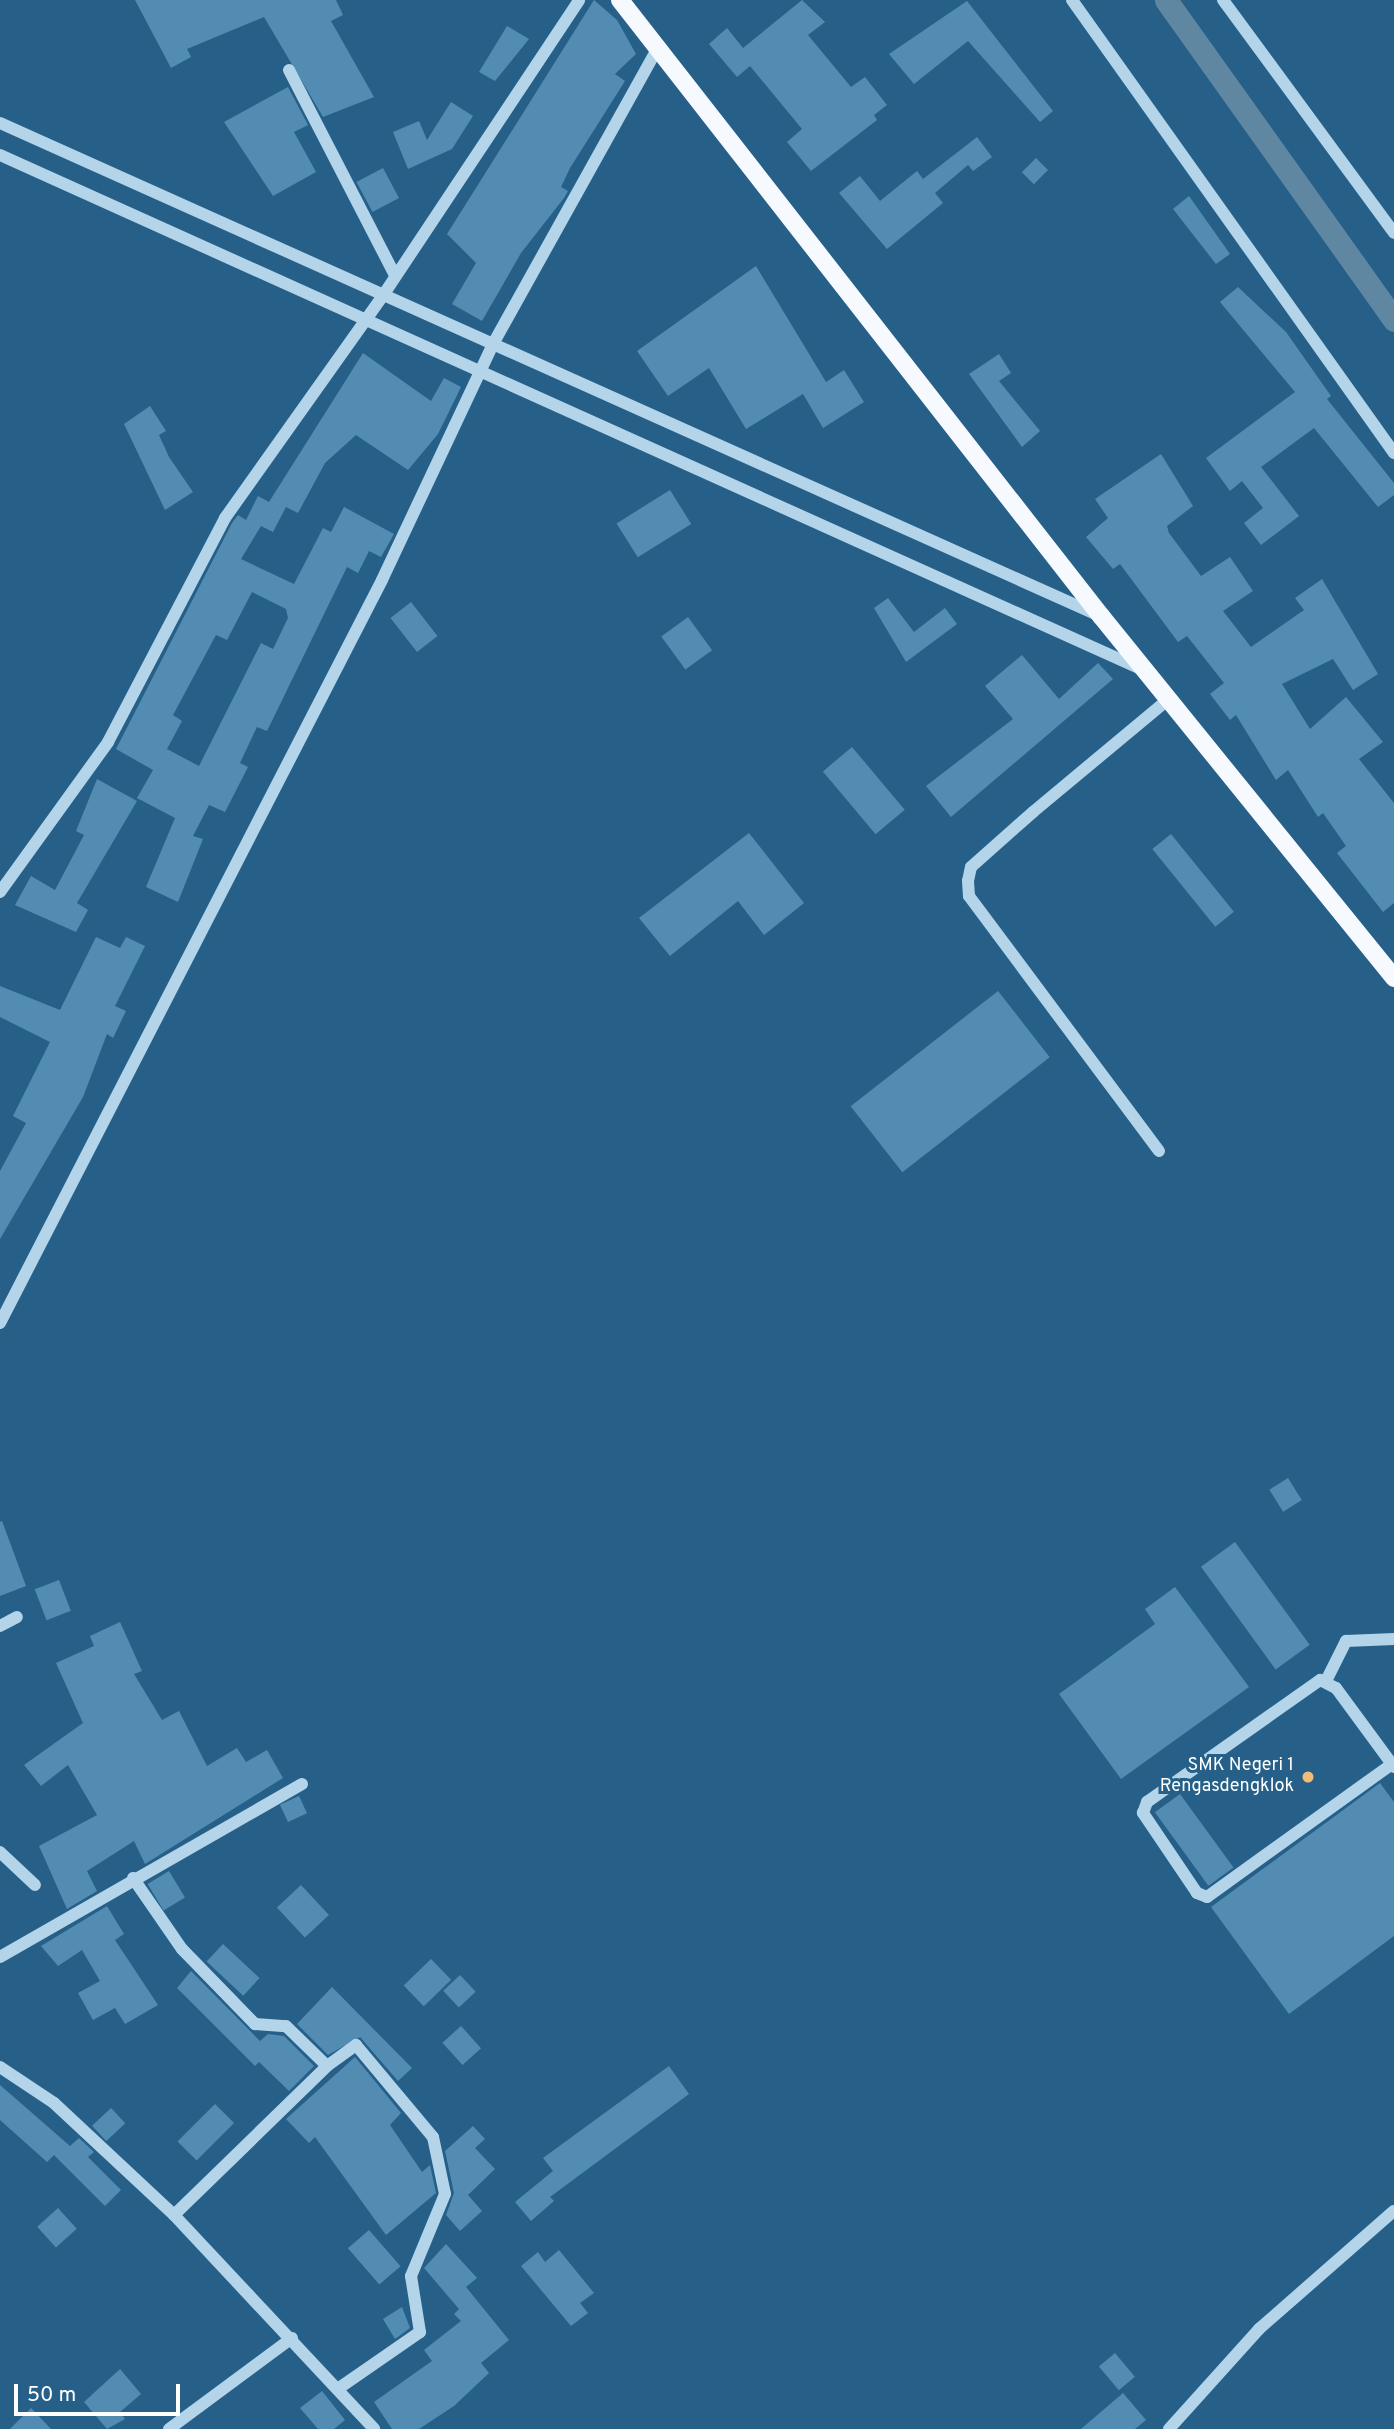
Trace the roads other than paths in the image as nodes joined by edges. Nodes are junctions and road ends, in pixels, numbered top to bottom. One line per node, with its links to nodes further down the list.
1 (579, 0): 10 (street)
2 (620, 0): 5 (main road)
3 (1072, 0): 15 (street)
4 (1223, 0): 9 (street)
5 (658, 47): 13 (street); 16 (main road)
6 (289, 70): 10 (street)
7 (0, 123): 11 (street)
8 (0, 155): 12 (street)
9 (1394, 233)
10 (395, 275): 11 (street)
11 (382, 297): 12 (street); 13 (street)
12 (365, 322): 14 (street); 19 (street)
13 (493, 344): 14 (street); 16 (street)
14 (480, 373): 17 (street); 22 (street)
15 (1394, 453)
16 (1101, 616): 17 (main road)
17 (1150, 673): 18 (main road)
18 (1170, 698): 20 (main road); 21 (street)
19 (0, 892)
20 (1394, 978)
21 (1159, 1151)
22 (0, 1323)
23 (17, 1617): 24 (street)
24 (0, 1626)
25 (1394, 1639): 26 (street)
26 (1326, 1681): 27 (street); 27 (street)
27 (1393, 1766)
28 (302, 1784): 30 (street)
29 (0, 1852): 31 (street)
30 (133, 1878): 32 (street); 33 (street)
31 (35, 1885)
32 (0, 1957)
33 (327, 2066): 36 (street); 38 (street)
34 (0, 2067): 36 (street)
35 (1394, 2211): 39 (street)
36 (174, 2215): 37 (street)
37 (292, 2338): 38 (street); 40 (street)
38 (339, 2388): 41 (street)
39 (1176, 2427)
40 (169, 2429)
41 (374, 2429)

